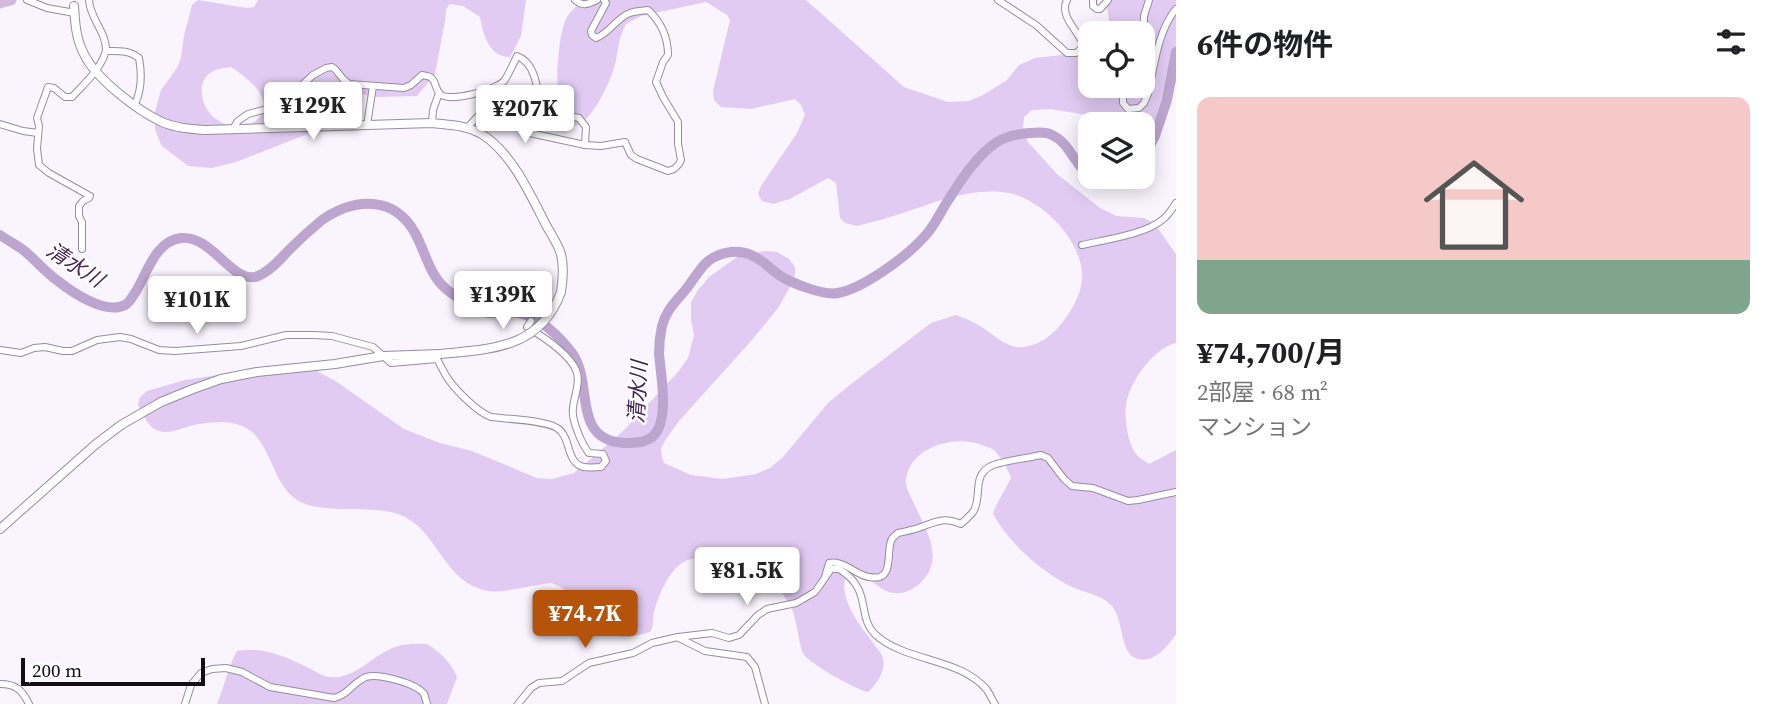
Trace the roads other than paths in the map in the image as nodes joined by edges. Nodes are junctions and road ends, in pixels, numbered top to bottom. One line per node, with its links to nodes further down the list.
1 (11, 0): 12 (main road)
2 (27, 0): 13 (street)
3 (89, 0): 16 (street)
4 (575, 0): 5 (street)
5 (597, 0)
6 (604, 0): 32 (street)
7 (998, 0): 8 (street)
8 (1067, 0)
9 (1093, 0): 10 (street)
10 (1108, 0)
11 (1149, 0): 15 (street)
12 (0, 3)
13 (74, 9): 18 (street)
14 (1176, 9): 17 (street)
15 (1143, 21)
16 (106, 51): 18 (street); 24 (street)
17 (1155, 65)
18 (95, 72): 24 (street); 31 (street)
19 (320, 73): 20 (street); 28 (street); 30 (street)
20 (373, 86): 21 (street); 27 (street)
21 (439, 93): 25 (street); 32 (street)
22 (1123, 98): 23 (street)
23 (1146, 98)
24 (135, 104): 30 (street)
25 (432, 123): 27 (street); 29 (street)
26 (0, 124): 31 (street)
27 (367, 125): 28 (street)
28 (325, 127): 30 (street)
29 (467, 128): 32 (street); 38 (street, bridge)
30 (232, 130)
31 (38, 133): 35 (street)
32 (585, 145)
33 (1176, 203): 34 (street)
34 (1082, 245)
35 (82, 249)
36 (531, 321): 38 (street)
37 (0, 350): 38 (street)
38 (383, 356): 40 (street)
39 (1176, 492): 41 (street)
40 (0, 529)
41 (825, 579): 42 (street); 49 (street)
42 (677, 637): 47 (street); 48 (street)
43 (0, 684): 44 (street)
44 (29, 704)
45 (185, 704): 46 (street)
46 (427, 704)
47 (518, 704)
48 (765, 704)
49 (995, 704)

